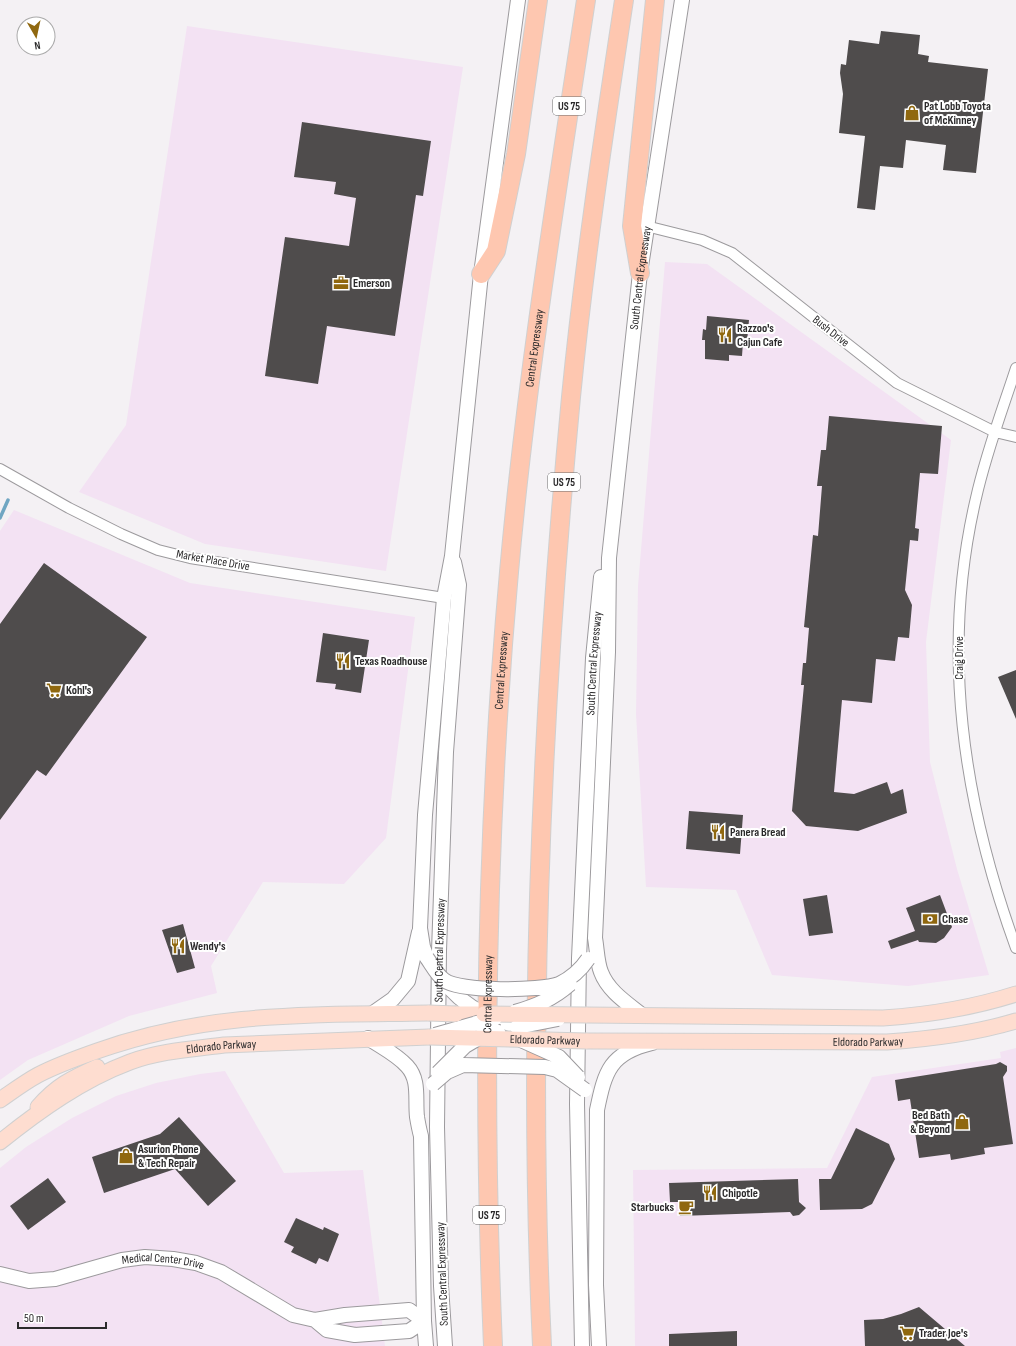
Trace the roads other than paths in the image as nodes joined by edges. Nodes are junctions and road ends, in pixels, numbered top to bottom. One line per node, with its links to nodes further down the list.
1 (518, 0): 11 (main road, South Central Expressway)
2 (538, 0): 11 (highway)
3 (572, 0): 8 (highway)
4 (586, 0): 8 (highway, Central Expressway / US 75)
5 (624, 0): 52 (highway, US 75)
6 (655, 0): 10 (highway)
7 (682, 0): 9 (main road, South Central Expressway)
8 (582, 30): 51 (highway, Central Expressway / US 75)
9 (646, 226): 10 (main road, South Central Expressway); 13 (street, Bush Drive)
10 (640, 273): 17 (main road, South Central Expressway)
11 (481, 274): 16 (main road, South Central Expressway)
12 (1016, 368): 13 (street, Craig Drive)
13 (995, 432): 14 (street, Bush Drive); 21 (street, Craig Drive)
14 (1016, 437)
15 (0, 469): 18 (street, Market Place Drive)
16 (452, 556): 18 (main road, South Central Expressway); 50 (main road, South Central Expressway)
17 (609, 558): 20 (main road, South Central Expressway); 53 (main road, South Central Expressway)
18 (444, 598): 19 (main road, South Central Expressway)
19 (420, 928): 23 (main road, bridge); 25 (main road)
20 (595, 938): 22 (main road, bridge); 27 (main road)
21 (1016, 948)
22 (578, 974): 23 (main road, bridge); 29 (main road, bridge)
23 (443, 980): 29 (main road)
24 (1016, 994): 27 (main road, Eldorado Parkway)
25 (373, 1013): 28 (main road, Eldorado Parkway); 29 (main road, Eldorado Parkway, bridge)
26 (586, 1015): 27 (main road, Eldorado Parkway); 29 (main road, Eldorado Parkway, bridge); 33 (main road, bridge)
27 (642, 1016)
28 (256, 1017): 31 (main road, Eldorado Parkway); 38 (main road)
29 (491, 1017): 32 (main road, bridge); 33 (main road); 34 (main road, bridge)
30 (1016, 1021): 37 (main road, Eldorado Parkway)
31 (155, 1032): 41 (main road, Eldorado Parkway); 43 (main road)
32 (498, 1032): 33 (main road, bridge); 36 (main road, bridge)
33 (517, 1033): 36 (main road, Eldorado Parkway, bridge); 37 (main road, Eldorado Parkway, bridge); 40 (main road, bridge)
34 (429, 1037): 35 (main road, Eldorado Parkway); 36 (main road, Eldorado Parkway, bridge)
35 (368, 1038): 38 (main road, Eldorado Parkway); 44 (main road)
36 (476, 1038): 39 (main road, bridge)
37 (660, 1042): 42 (main road)
38 (161, 1055): 43 (main road, Eldorado Parkway)
39 (430, 1087): 40 (main road, bridge); 44 (main road)
40 (585, 1090): 42 (main road)
41 (0, 1100)
42 (597, 1110): 54 (main road)
43 (21, 1125): 45 (main road, Eldorado Parkway)
44 (421, 1136): 48 (main road, South Central Expressway)
45 (0, 1142)
46 (0, 1274): 47 (main road, Medical Center Drive)
47 (315, 1320): 48 (main road, Medical Center Drive); 48 (main road, Medical Center Drive)
48 (424, 1321): 49 (main road, South Central Expressway)
49 (426, 1346)
50 (445, 1346)
51 (493, 1346)
52 (542, 1346)
53 (582, 1346)
54 (599, 1346)

